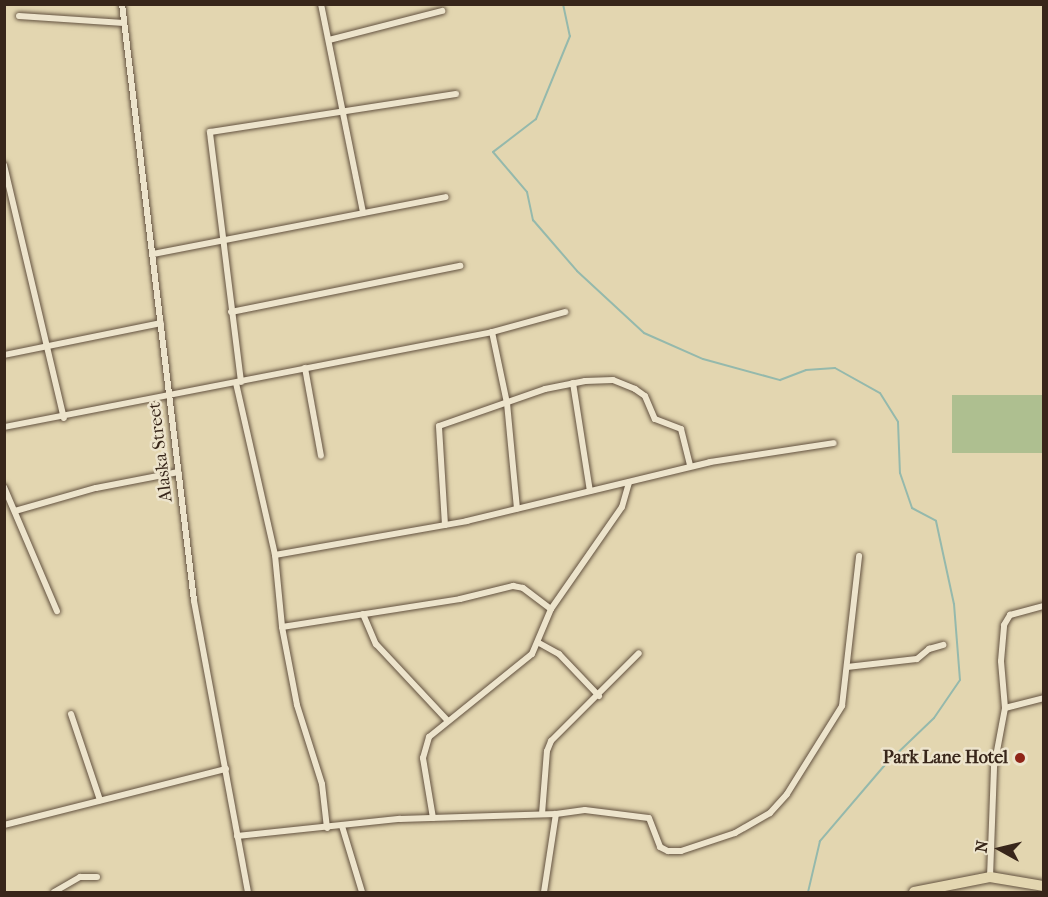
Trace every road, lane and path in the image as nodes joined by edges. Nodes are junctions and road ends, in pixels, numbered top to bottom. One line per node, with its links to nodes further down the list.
1 (122, 4): 5 (street, Alaska Street)
2 (321, 4): 6 (street)
3 (442, 11): 6 (street)
4 (19, 16): 5 (street)
5 (124, 23): 13 (street, Alaska Street)
6 (329, 40): 8 (street)
7 (456, 94): 8 (street)
8 (341, 111): 11 (street); 12 (street)
9 (4, 165): 19 (street)
10 (446, 197): 11 (street)
11 (363, 213): 12 (street)
12 (224, 241): 13 (street); 15 (street)
13 (153, 254): 17 (street, Alaska Street)
14 (460, 266): 15 (street)
15 (231, 312): 22 (street)
16 (565, 312): 18 (street)
17 (161, 323): 19 (street); 24 (street, Alaska Street)
18 (492, 332): 21 (street); 25 (street)
19 (46, 345): 20 (street); 26 (street)
20 (4, 355)
21 (305, 368): 22 (street); 29 (street)
22 (238, 382): 24 (street); 39 (street)
23 (573, 383): 25 (street); 30 (street); 34 (street)
24 (169, 396): 26 (street); 31 (street, Alaska Street)
25 (507, 403): 36 (street); 38 (street)
26 (64, 418): 27 (street)
27 (4, 428)
28 (834, 443): 30 (street)
29 (321, 456)
30 (690, 466): 32 (street)
31 (178, 472): 37 (street); 55 (street, Alaska Street)
32 (628, 482): 34 (street); 42 (street)
33 (4, 487): 35 (street)
34 (590, 491): 36 (street)
35 (7, 497): 37 (street)
36 (517, 509): 38 (street)
37 (15, 511): 43 (street)
38 (445, 525): 39 (street)
39 (275, 555): 45 (street)
40 (859, 556): 49 (street)
41 (1044, 606): 52 (street)
42 (551, 609): 44 (street); 46 (street)
43 (57, 611)
44 (363, 614): 45 (street); 54 (street)
45 (282, 627): 62 (street)
46 (539, 643): 50 (street); 54 (street)
47 (943, 645): 49 (street)
48 (639, 653): 50 (street)
49 (847, 667): 58 (street)
50 (599, 696): 57 (street)
51 (1044, 698): 52 (street)
52 (1005, 708): 65 (street)
53 (71, 714): 56 (street)
54 (447, 720): 59 (street)
55 (226, 769): 56 (street); 63 (street, Alaska Street)
56 (100, 800): 60 (street)
57 (542, 814): 58 (street); 59 (street)
58 (556, 814): 70 (street)
59 (433, 818): 61 (street)
60 (4, 825)
61 (342, 826): 62 (street); 69 (street)
62 (327, 828): 63 (street)
63 (237, 836): 68 (street, Alaska Street)
64 (97, 877): 67 (street)
65 (990, 877): 66 (highway); 71 (highway)
66 (1044, 886)
67 (54, 892)
68 (248, 892)
69 (362, 892)
70 (544, 892)
71 (914, 892)

